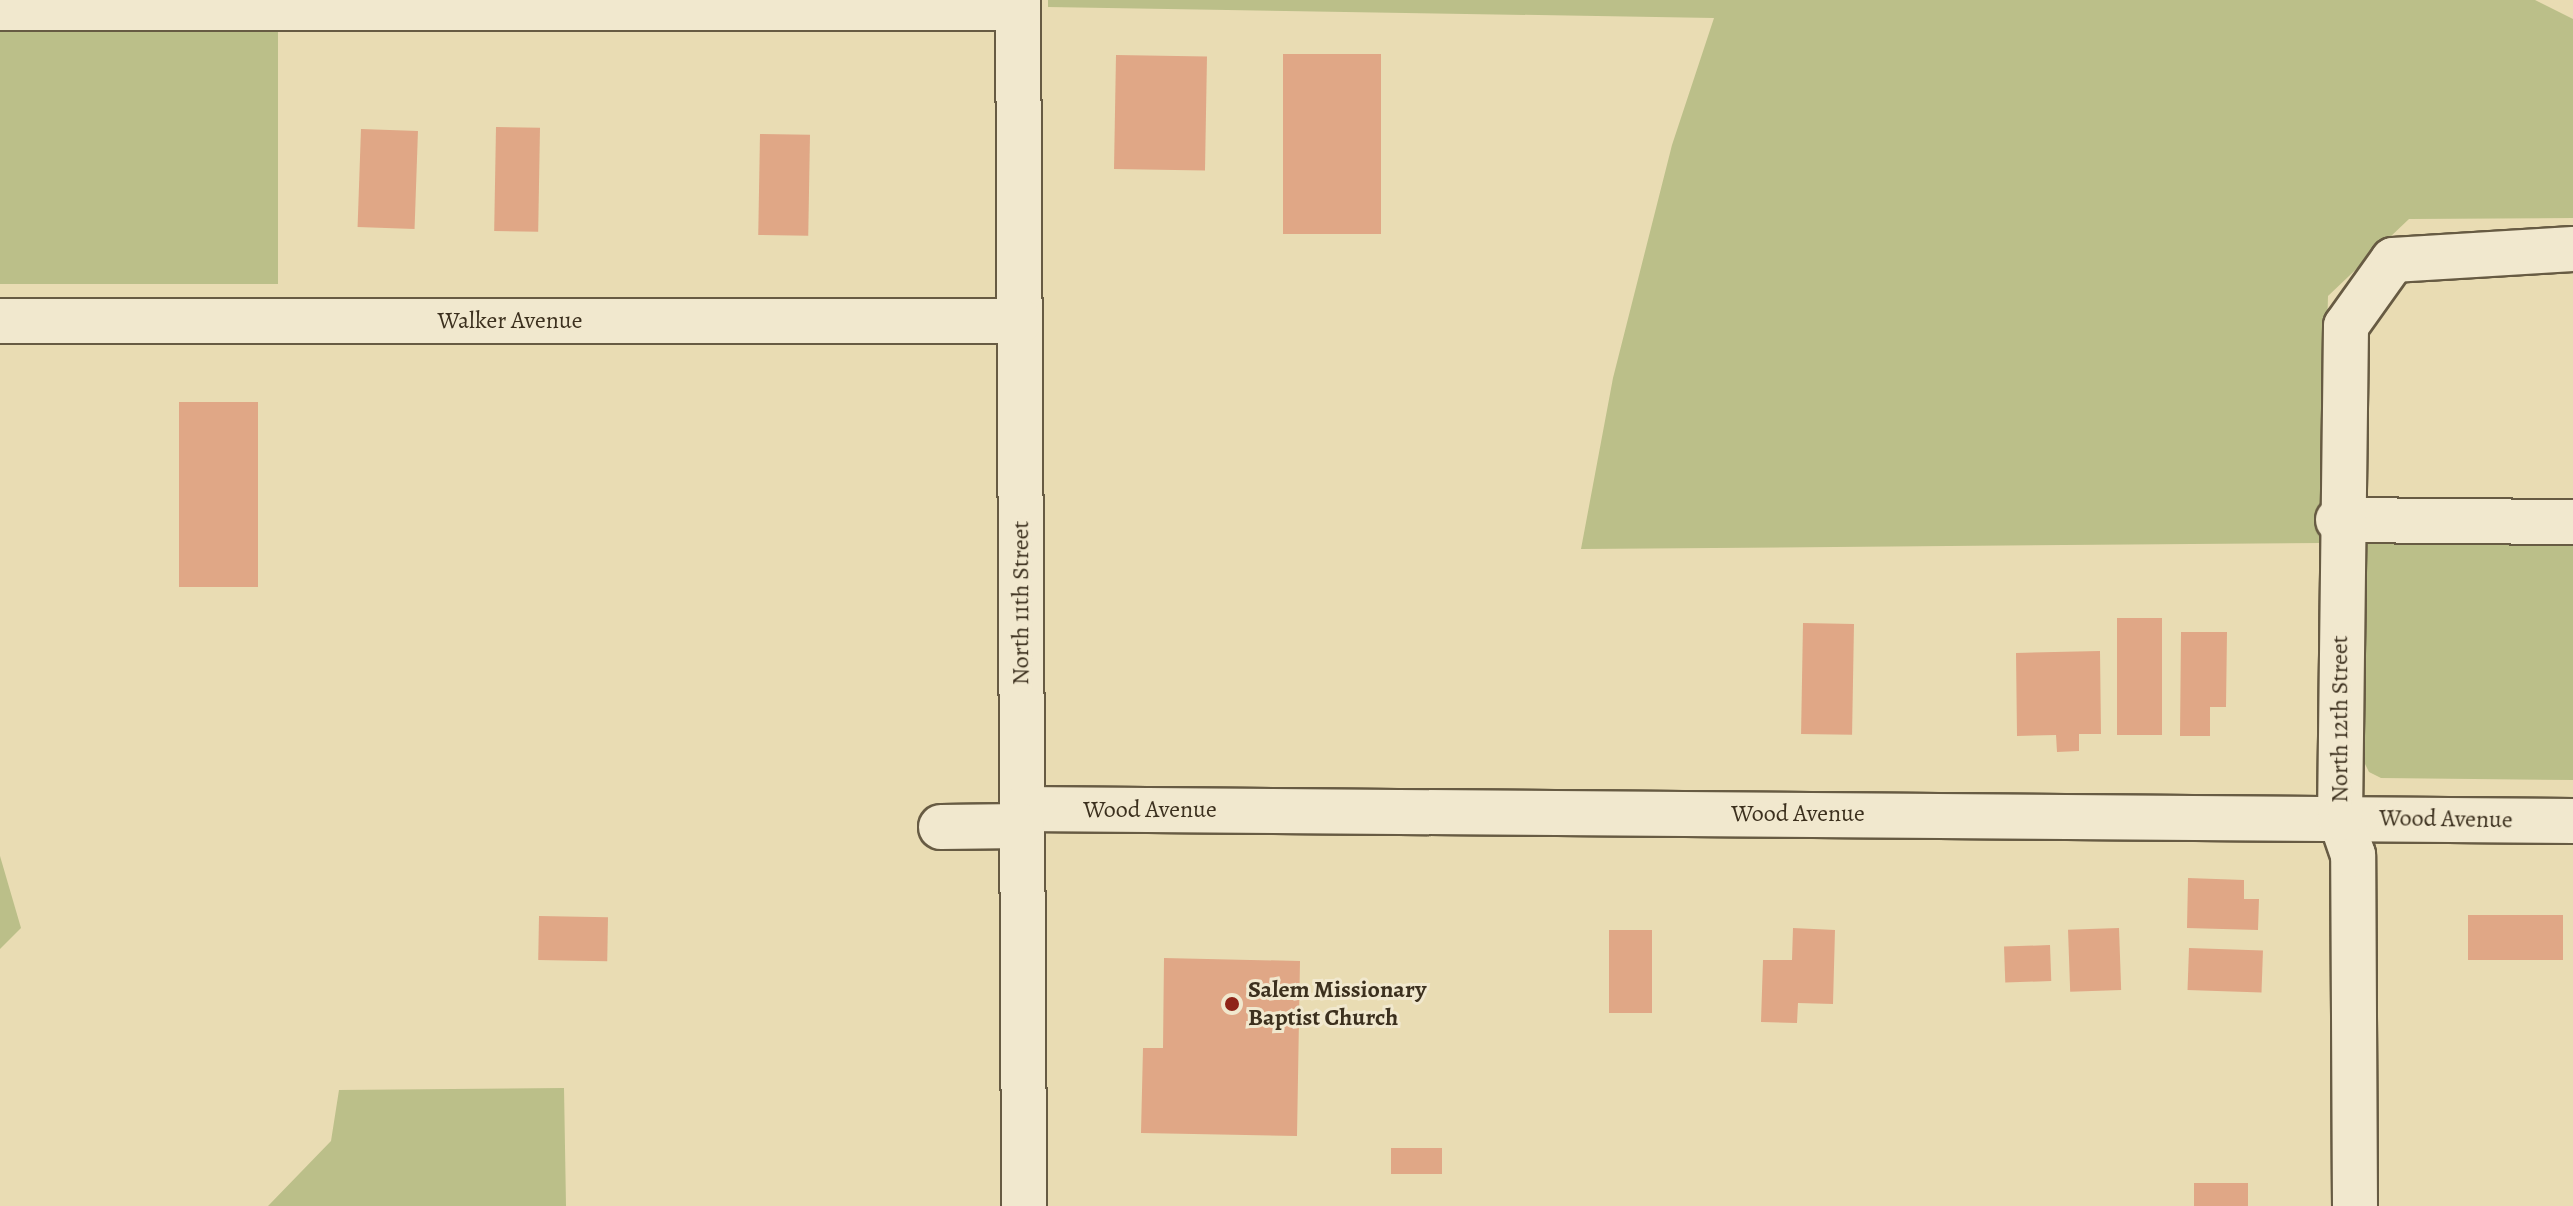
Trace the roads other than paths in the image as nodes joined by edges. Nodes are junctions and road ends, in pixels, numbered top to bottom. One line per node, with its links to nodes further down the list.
1 (1018, 4): 2 (street); 5 (street, North 11th Street)
2 (0, 8)
3 (2573, 249): 6 (street, North 12th Street)
4 (0, 321): 5 (street, Walker Avenue)
5 (1020, 321): 8 (street, North 11th Street)
6 (2338, 520): 7 (street); 9 (street, North 12th Street)
7 (2573, 522)
8 (1022, 818): 9 (street, Wood Avenue); 11 (street, Wood Avenue); 12 (street, North 11th Street)
9 (2340, 818): 10 (street, Wood Avenue); 13 (street, North 12th Street)
10 (2573, 821)
11 (941, 827)
12 (1024, 1206)
13 (2355, 1206)

